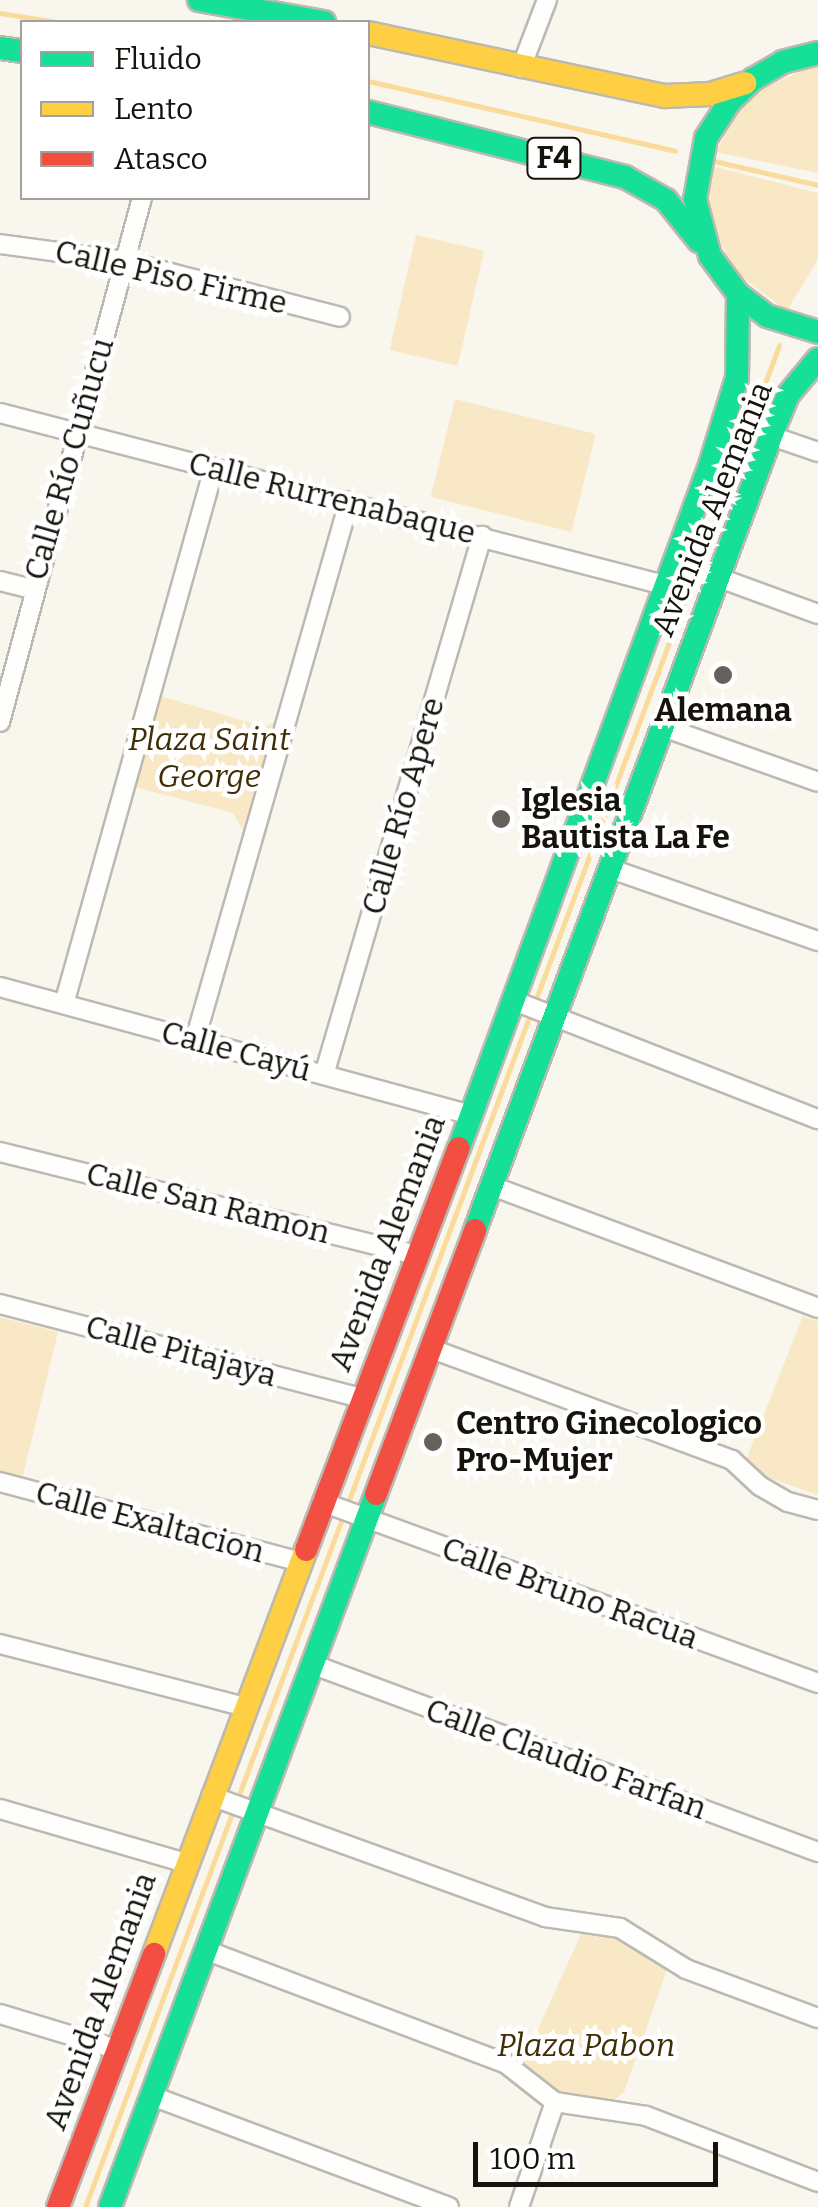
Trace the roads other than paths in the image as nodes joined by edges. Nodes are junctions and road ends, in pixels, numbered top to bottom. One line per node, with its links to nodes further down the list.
1 (199, 0): 3 (main road)
2 (546, 0): 6 (street)
3 (311, 13)
4 (370, 32): 6 (main road, F4)
5 (817, 53): 7 (main road, F4)
6 (521, 68): 7 (main road, F4)
7 (753, 79): 11 (main road, F4)
8 (370, 113): 11 (main road, F4)
9 (141, 200): 12 (street, Calle Río Cuñucu)
10 (0, 244): 12 (street, Calle Piso Firme)
11 (710, 256): 13 (main road, F4)
12 (124, 262): 14 (street, Calle Piso Firme); 18 (street, Calle Río Cuñucu)
13 (738, 294): 15 (main road, F4); 24 (main road, Avenida Alemania)
14 (340, 317)
15 (818, 332)
16 (818, 359): 19 (main road, Avenida Alemania)
17 (0, 413): 18 (street, Calle Rurrenabaque)
18 (77, 432): 21 (street, Calle Rurrenabaque); 28 (street, Calle Río Cuñucu)
19 (772, 436): 20 (street); 25 (main road, Avenida Alemania)
20 (818, 452)
21 (214, 468): 22 (street, Calle Rurrenabaque); 37 (street)
22 (349, 502): 23 (street, Calle Rurrenabaque); 39 (street)
23 (482, 536): 27 (street, Calle Rurrenabaque); 40 (street, Calle Río Apere)
24 (676, 562): 25 (street); 27 (main road, Avenida Alemania)
25 (717, 576): 29 (street); 31 (main road, Avenida Alemania)
26 (0, 581): 28 (street)
27 (664, 585): 36 (main road, Avenida Alemania)
28 (33, 589): 30 (street, Calle Río Cuñucu)
29 (818, 614)
30 (0, 722)
31 (662, 727): 32 (street); 33 (main road, Avenida Alemania)
32 (818, 782)
33 (611, 869): 34 (street); 38 (main road, Avenida Alemania)
34 (818, 942)
35 (0, 987): 37 (street, Calle Cayú)
36 (516, 1002): 38 (street); 41 (main road, Avenida Alemania)
37 (64, 1004): 39 (street, Calle Cayú)
38 (550, 1015): 42 (street); 44 (main road, Avenida Alemania)
39 (194, 1040): 40 (street, Calle Cayú)
40 (324, 1074): 41 (street, Calle Cayú)
41 (471, 1114): 45 (main road, Avenida Alemania)
42 (818, 1118)
43 (0, 1152): 45 (street, Calle San Ramon)
44 (492, 1186): 47 (street); 48 (main road, Avenida Alemania)
45 (416, 1255): 49 (main road, Avenida Alemania)
46 (0, 1304): 49 (street, Calle Pitajaya)
47 (818, 1308)
48 (432, 1349): 52 (street); 53 (main road, Avenida Alemania)
49 (362, 1398): 51 (main road, Avenida Alemania)
50 (0, 1482): 54 (street, Calle Exaltacion)
51 (327, 1504): 53 (street, Calle Bruno Racua); 54 (main road, Avenida Alemania)
52 (818, 1510)
53 (359, 1517): 56 (main road, Avenida Alemania); 57 (street, Calle Bruno Racua)
54 (300, 1562): 58 (main road, Avenida Alemania)
55 (0, 1644): 58 (street)
56 (314, 1665): 61 (main road, Avenida Alemania); 62 (street, Calle Claudio Farfan)
57 (818, 1684)
58 (245, 1707): 59 (main road, Avenida Alemania)
59 (218, 1799): 61 (street); 63 (main road, Avenida Alemania)
60 (0, 1809): 63 (street)
61 (251, 1811): 64 (main road, Avenida Alemania); 66 (street)
62 (818, 1852)
63 (186, 1863): 67 (main road, Avenida Alemania)
64 (208, 1950): 68 (main road, Avenida Alemania); 69 (street)
65 (0, 2014): 67 (street)
66 (818, 2018)
67 (116, 2049): 71 (main road, Avenida Alemania)
68 (152, 2096): 72 (main road, Avenida Alemania); 73 (street)
69 (555, 2102): 70 (street); 74 (street)
70 (818, 2182)
71 (58, 2207)
72 (110, 2207)
73 (449, 2207)
74 (519, 2207)

